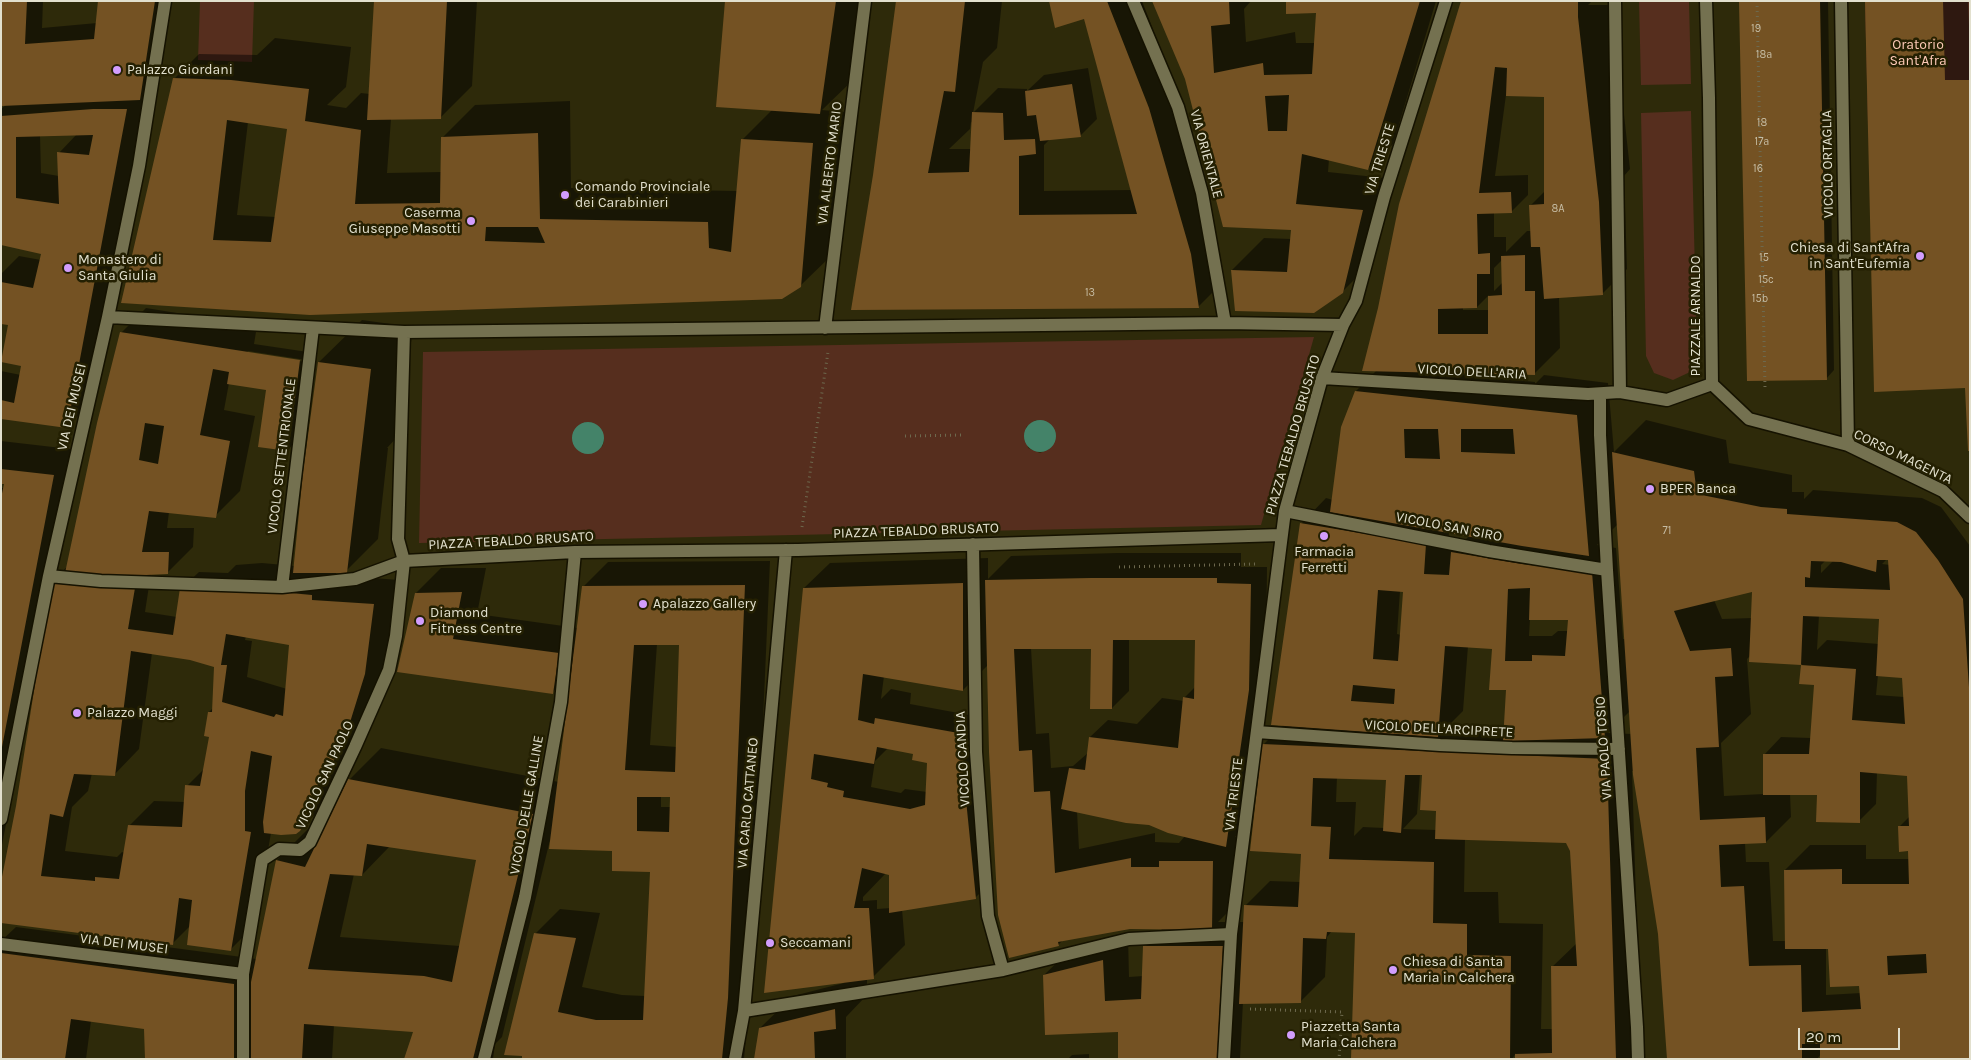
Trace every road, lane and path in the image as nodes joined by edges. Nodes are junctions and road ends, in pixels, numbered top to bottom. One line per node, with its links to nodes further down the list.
1 (165, 1): 9 (street, VIA DEI MUSEI)
2 (865, 1): 13 (street, VIA ALBERTO MARIO)
3 (1133, 1): 10 (street, VIA ORIENTALE)
4 (1446, 1): 11 (street, VIA TRIESTE)
5 (1615, 1): 19 (street)
6 (1706, 1): 17 (street, PIAZZALE ARNALDO)
7 (1757, 1): 18 (path)
8 (1841, 1): 23 (street, VICOLO ORTAGLIA)
9 (108, 317): 12 (street); 33 (street, VIA DEI MUSEI)
10 (1225, 323): 11 (street); 13 (street)
11 (1343, 326): 16 (street, PIAZZA TEBALDO BRUSATO)
12 (313, 328): 14 (street); 34 (street, VICOLO SETTENTRIONALE)
13 (824, 328): 14 (street)
14 (404, 332): 31 (street)
15 (827, 358): 26 (path)
16 (1322, 378): 20 (street, VICOLO DELL'ARIA); 24 (street, PIAZZA TEBALDO BRUSATO)
17 (1712, 384): 19 (street, PIAZZALE ARNALDO); 23 (street, CORSO MAGENTA)
18 (1766, 388)
19 (1620, 392): 20 (street, VICOLO DELL'ARIA)
20 (1600, 394): 32 (street, VIA PAOLO TOSIO)
21 (963, 435): 22 (path)
22 (905, 436)
23 (1848, 445): 25 (street, CORSO MAGENTA)
24 (1285, 511): 27 (street, PIAZZA TEBALDO BRUSATO); 32 (street, VICOLO SAN SIRO)
25 (1970, 517)
26 (802, 524)
27 (1281, 535): 28 (street, PIAZZA TEBALDO BRUSATO); 35 (street, VIA TRIESTE)
28 (972, 544): 29 (street, PIAZZA TEBALDO BRUSATO); 40 (street, VICOLO CANDIA)
29 (786, 550): 30 (street, PIAZZA TEBALDO BRUSATO); 43 (street, VIA CARLO CATTANEO)
30 (575, 552): 31 (street, PIAZZA TEBALDO BRUSATO); 45 (street, VICOLO DELLE GALLINE)
31 (404, 561): 34 (street); 41 (street, VICOLO SAN PAOLO)
32 (1607, 570): 36 (street, VIA PAOLO TOSIO)
33 (49, 576): 34 (street); 37 (street, VIA DEI MUSEI)
34 (282, 586)
35 (1257, 732): 36 (street, VICOLO DELL'ARCIPRETE); 38 (street, VIA TRIESTE)
36 (1619, 749): 49 (street, VIA PAOLO TOSIO)
37 (1, 819)
38 (1231, 934): 40 (street); 42 (street, VIA TRIESTE)
39 (1, 944): 41 (street, VIA DEI MUSEI)
40 (1004, 970): 43 (street)
41 (243, 974): 44 (street, VICOLO SAN PAOLO)
42 (1227, 1009): 47 (street, VIA TRIESTE); 48 (path)
43 (744, 1011): 46 (street, VIA CARLO CATTANEO)
44 (243, 1059)
45 (484, 1059)
46 (735, 1059)
47 (1224, 1059)
48 (1339, 1059)
49 (1638, 1059)

